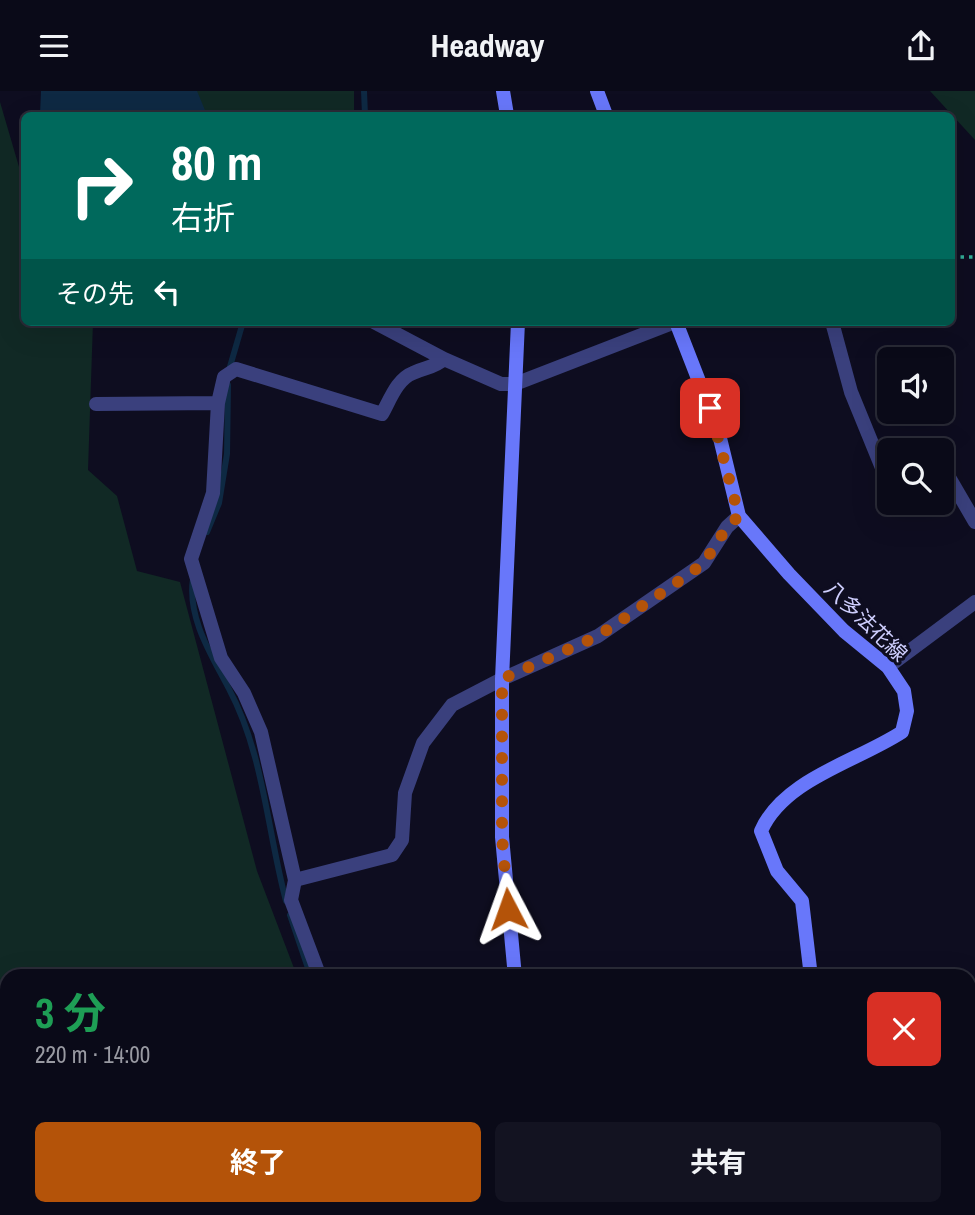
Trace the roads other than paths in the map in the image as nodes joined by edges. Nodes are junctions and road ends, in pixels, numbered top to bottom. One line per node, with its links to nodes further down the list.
1 (503, 91): 3 (main road)
2 (597, 91): 4 (main road)
3 (506, 112)
4 (605, 112)
5 (382, 326): 10 (street)
6 (518, 326): 11 (main road)
7 (665, 326): 11 (street)
8 (677, 326): 16 (main road, 八多法花線)
9 (833, 326): 14 (street)
10 (444, 359): 11 (street); 12 (street)
11 (515, 384): 20 (main road)
12 (218, 403): 13 (street); 21 (street)
13 (96, 404)
14 (877, 457)
15 (954, 486): 17 (street)
16 (739, 516): 19 (main road, 八多法花線); 20 (street)
17 (975, 522)
18 (973, 606): 19 (street)
19 (888, 667): 24 (main road, 八多法花線)
20 (502, 679): 21 (street); 23 (main road)
21 (295, 880): 22 (street)
22 (317, 969)
23 (514, 969)
24 (810, 969)

